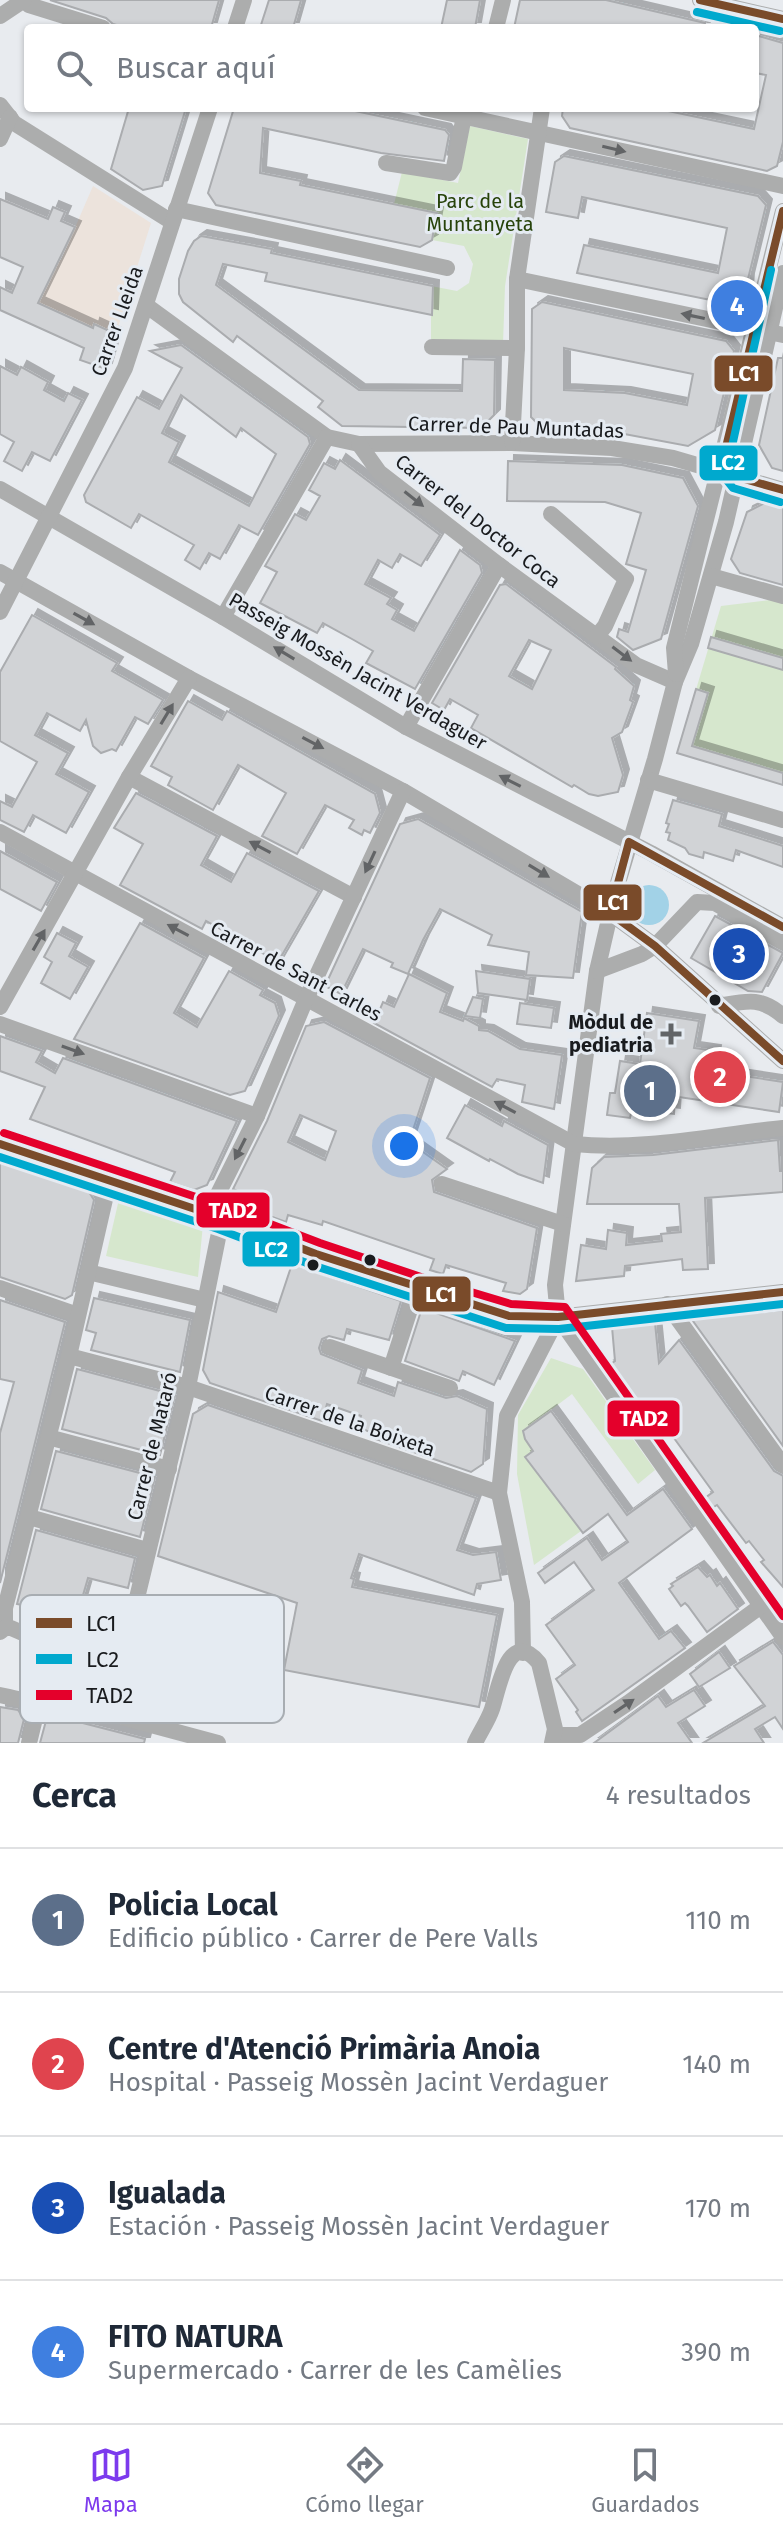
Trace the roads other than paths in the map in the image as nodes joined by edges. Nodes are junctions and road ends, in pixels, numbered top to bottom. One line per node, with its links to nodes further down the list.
1 (24, 0): 5 (street); 7 (street)
2 (244, 0): 8 (street)
3 (503, 0): 9 (street)
4 (700, 0): 6 (street)
5 (0, 16)
6 (783, 19)
7 (90, 24)
8 (236, 24)
9 (497, 24)
10 (5, 111): 15 (street); 19 (street)
11 (209, 112): 19 (street, Carrer Lleida)
12 (541, 112): 14 (street)
13 (471, 114): 14 (street); 16 (street)
14 (538, 132): 17 (street, one-way to 17); 22 (street)
15 (0, 139)
16 (386, 163)
17 (783, 186)
18 (783, 211): 24 (street)
19 (174, 215): 20 (street); 23 (street, Carrer Lleida)
20 (447, 268)
21 (783, 273): 24 (street)
22 (517, 279): 24 (street, one-way to 22); 26 (street)
23 (147, 306): 27 (street); 37 (street, Carrer Lleida)
24 (769, 332): 32 (street); 33 (street)
25 (432, 347): 26 (street)
26 (517, 348): 29 (street)
27 (327, 437): 30 (street); 44 (street)
28 (386, 443): 29 (street, Carrer de Pau Muntadas); 30 (street, Carrer de Pau Muntadas); 31 (street, Carrer de Pau Muntadas)
29 (512, 443): 32 (street, Carrer de Pau Muntadas)
30 (359, 444): 31 (street, Carrer del Doctor Coca)
31 (379, 472): 38 (street, Carrer del Doctor Coca, one-way to 38)
32 (720, 472): 33 (street, Carrer de Pau Muntadas); 47 (street)
33 (737, 477): 35 (street, Carrer de Pau Muntadas); 40 (street)
34 (0, 489): 37 (street, Passeig Mossèn Jacint Verdaguer)
35 (783, 490)
36 (551, 514): 45 (street)
37 (49, 517): 41 (street, Carrer Lleida); 44 (street, Passeig Mossèn Jacint Verdaguer)
38 (499, 565): 45 (street, Carrer del Doctor Coca); 48 (street)
39 (0, 572): 41 (street)
40 (711, 576): 42 (street); 47 (street)
41 (16, 582): 43 (street, Carrer Lleida); 46 (street, one-way to 46)
42 (783, 596)
43 (0, 612)
44 (223, 617): 48 (street, Passeig Mossèn Jacint Verdaguer, one-way to 44)
45 (597, 636): 47 (street, Carrer del Doctor Coca, one-way to 47)
46 (189, 678): 49 (street, one-way to 46); 51 (street, one-way to 51)
47 (676, 679): 50 (street)
48 (406, 727): 54 (street, Passeig Mossèn Jacint Verdaguer, one-way to 48)
49 (129, 777): 55 (street); 56 (street, one-way to 49)
50 (648, 780): 52 (street); 54 (street)
51 (403, 791): 56 (street, Carrer de Mataró, one-way to 56); 57 (street, one-way to 57)
52 (783, 820)
53 (0, 832): 55 (street, Carrer de Sant Carles)
54 (629, 842): 57 (street); 58 (street, Passeig Mossèn Jacint Verdaguer)
55 (76, 875): 62 (street, Carrer de Sant Carles, one-way to 55); 64 (street, one-way to 55)
56 (354, 897): 62 (street, Carrer de Mataró)
57 (610, 913): 60 (street); 61 (street)
58 (783, 927)
59 (783, 942): 60 (street)
60 (655, 946): 61 (street); 63 (street)
61 (597, 971): 71 (street)
62 (306, 999): 68 (street, Carrer de Mataró); 71 (street, Carrer de Sant Carles, one-way to 62)
63 (719, 1006): 65 (street); 67 (street)
64 (0, 1007)
65 (783, 1016)
66 (0, 1024): 68 (street, one-way to 68)
67 (783, 1061)
68 (257, 1116): 74 (street, Carrer de Mataró, one-way to 74)
69 (783, 1128): 71 (street)
70 (0, 1144): 72 (street)
71 (574, 1144): 75 (street)
72 (109, 1182): 74 (street); 76 (street)
73 (442, 1184): 75 (street)
74 (215, 1216): 78 (street); 80 (street, Carrer de Mataró)
75 (563, 1224): 83 (street)
76 (88, 1272): 80 (street); 82 (street)
77 (0, 1288): 82 (street)
78 (417, 1288): 83 (street); 86 (street)
79 (783, 1292): 81 (street)
80 (205, 1300): 87 (street, Carrer de Mataró)
81 (667, 1304): 83 (street); 90 (street)
82 (78, 1315): 85 (street)
83 (558, 1317): 92 (street); 96 (street)
84 (330, 1347): 86 (street)
85 (69, 1356): 87 (street, Carrer de la Boixeta); 89 (street)
86 (391, 1368): 88 (street)
87 (188, 1387): 91 (street, Carrer de Mataró); 92 (street, Carrer de la Boixeta)
88 (450, 1388)
89 (48, 1437): 91 (street); 93 (street)
90 (783, 1465)
91 (169, 1469): 94 (street, Carrer de Mataró)
92 (499, 1493): 99 (street)
93 (29, 1517): 94 (street); 97 (street)
94 (147, 1550): 95 (street, Carrer de Mataró)
95 (137, 1595)
96 (761, 1606): 98 (street); 104 (street, one-way to 96)
97 (2, 1628)
98 (783, 1637)
99 (523, 1653): 104 (street); 107 (street)
100 (0, 1695): 101 (street)
101 (20, 1699)
102 (34, 1723): 105 (street)
103 (144, 1723): 106 (street)
104 (554, 1739)
105 (29, 1743)
106 (218, 1743)
107 (475, 1743)

